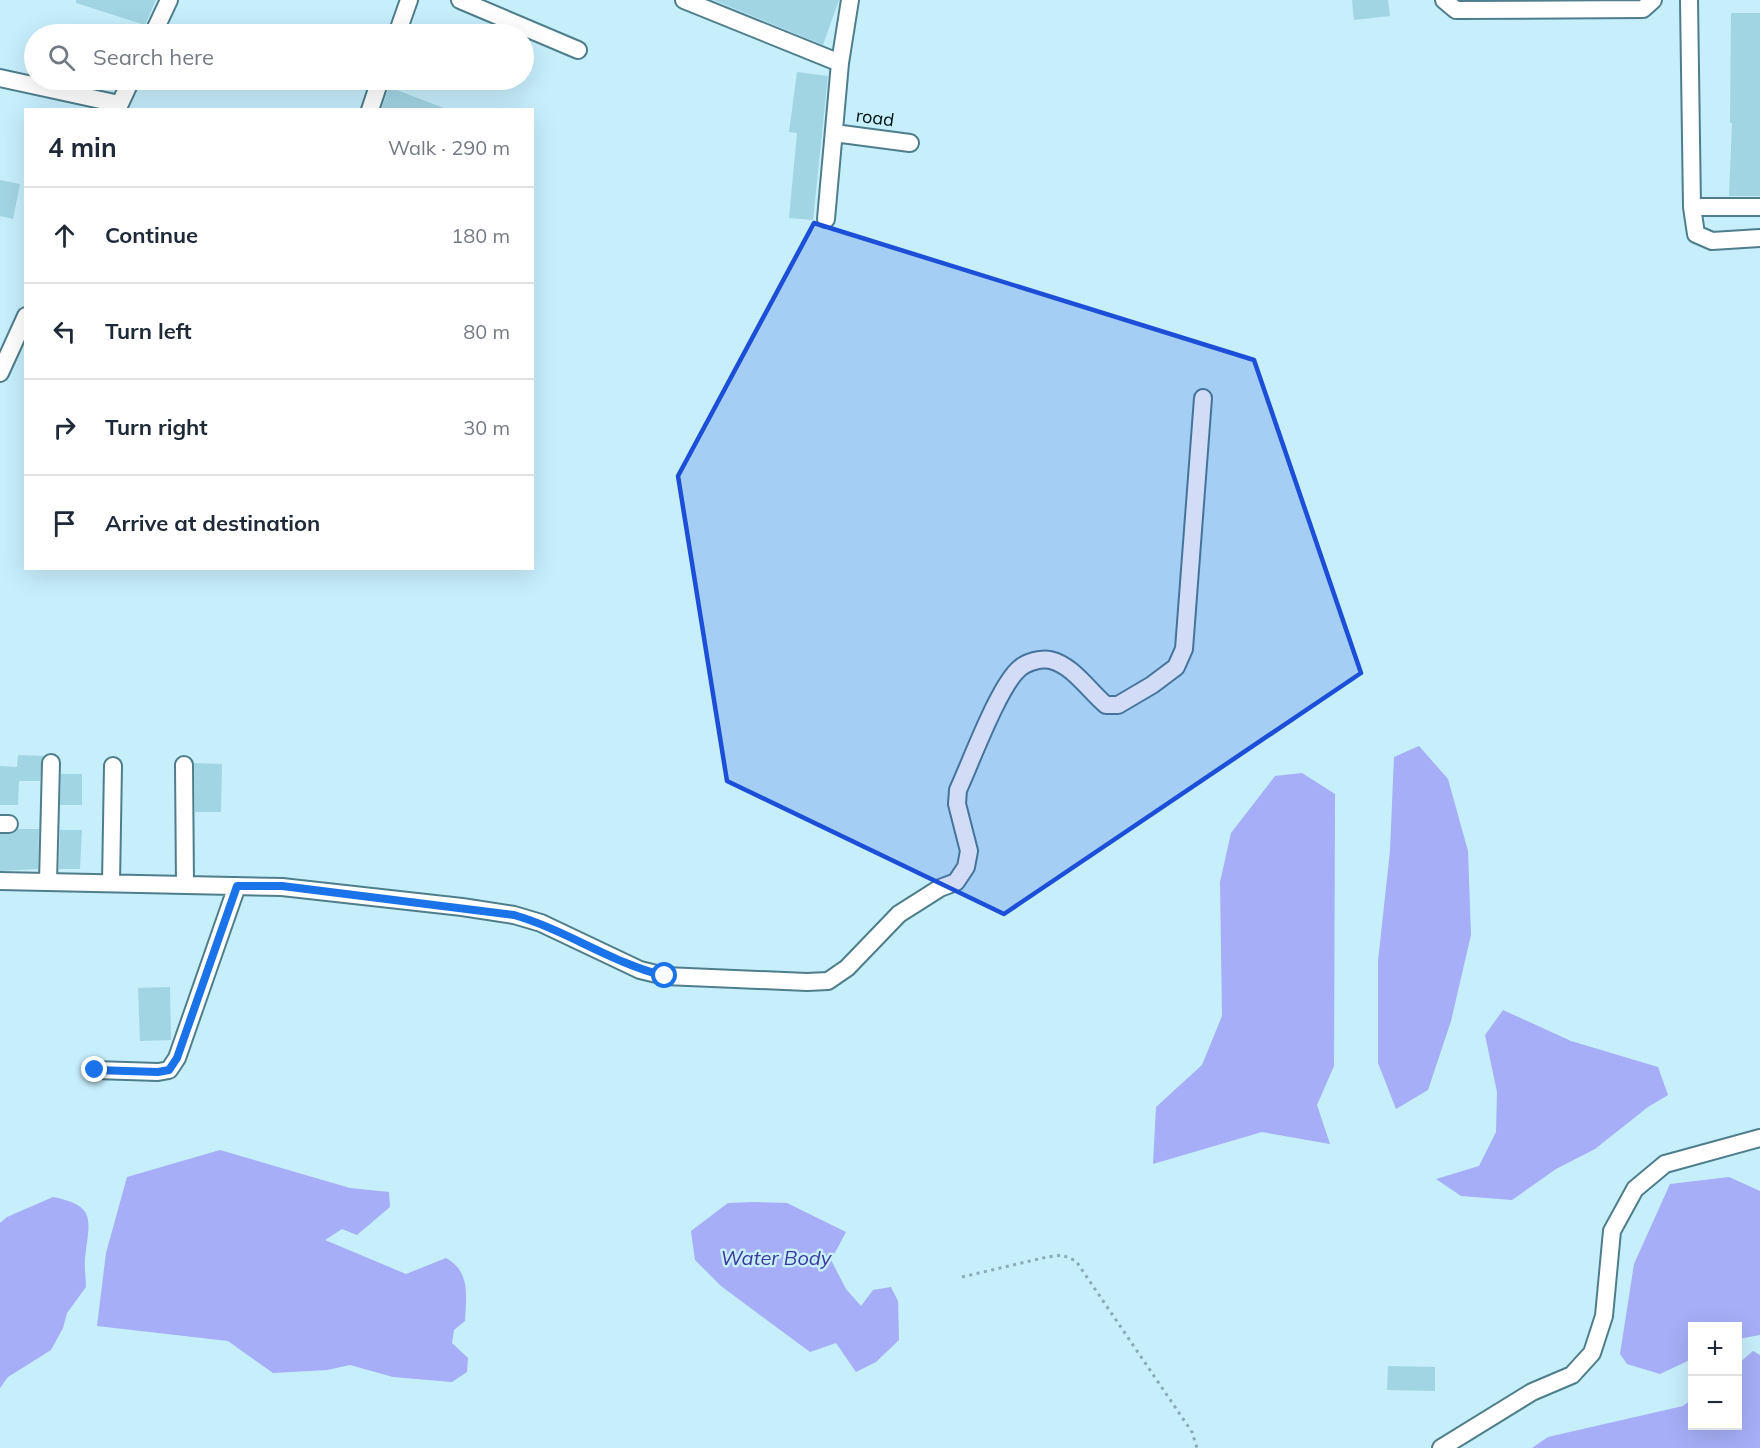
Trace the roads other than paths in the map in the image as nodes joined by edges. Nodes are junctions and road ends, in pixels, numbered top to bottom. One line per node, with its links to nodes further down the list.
1 (169, 0): 9 (street)
2 (409, 0): 10 (street)
3 (460, 0): 11 (street)
4 (684, 0): 14 (street)
5 (850, 0): 14 (street)
6 (1444, 0): 7 (street)
7 (1653, 0)
8 (1689, 0): 24 (street)
9 (158, 24)
10 (401, 24)
11 (517, 24)
12 (534, 31): 13 (street)
13 (578, 50)
14 (840, 63): 22 (street)
15 (0, 78): 16 (street)
16 (24, 84)
17 (49, 90): 20 (street)
18 (126, 90): 20 (street)
19 (377, 90): 21 (street)
20 (118, 107)
21 (371, 108)
22 (834, 133): 23 (street, road); 26 (street)
23 (910, 143)
24 (1692, 207): 25 (street); 27 (street)
25 (1760, 207)
26 (826, 219)
27 (1760, 238)
28 (24, 320): 29 (street)
29 (0, 373)
30 (1203, 398): 38 (street)
31 (51, 763): 35 (street)
32 (184, 765): 37 (street)
33 (113, 766): 36 (street)
34 (0, 881): 35 (street)
35 (48, 882): 36 (street)
36 (111, 883): 37 (street)
37 (185, 885): 38 (street)
38 (237, 886): 39 (street)
39 (95, 1070)
40 (1760, 1138): 41 (street)
41 (1441, 1448)

